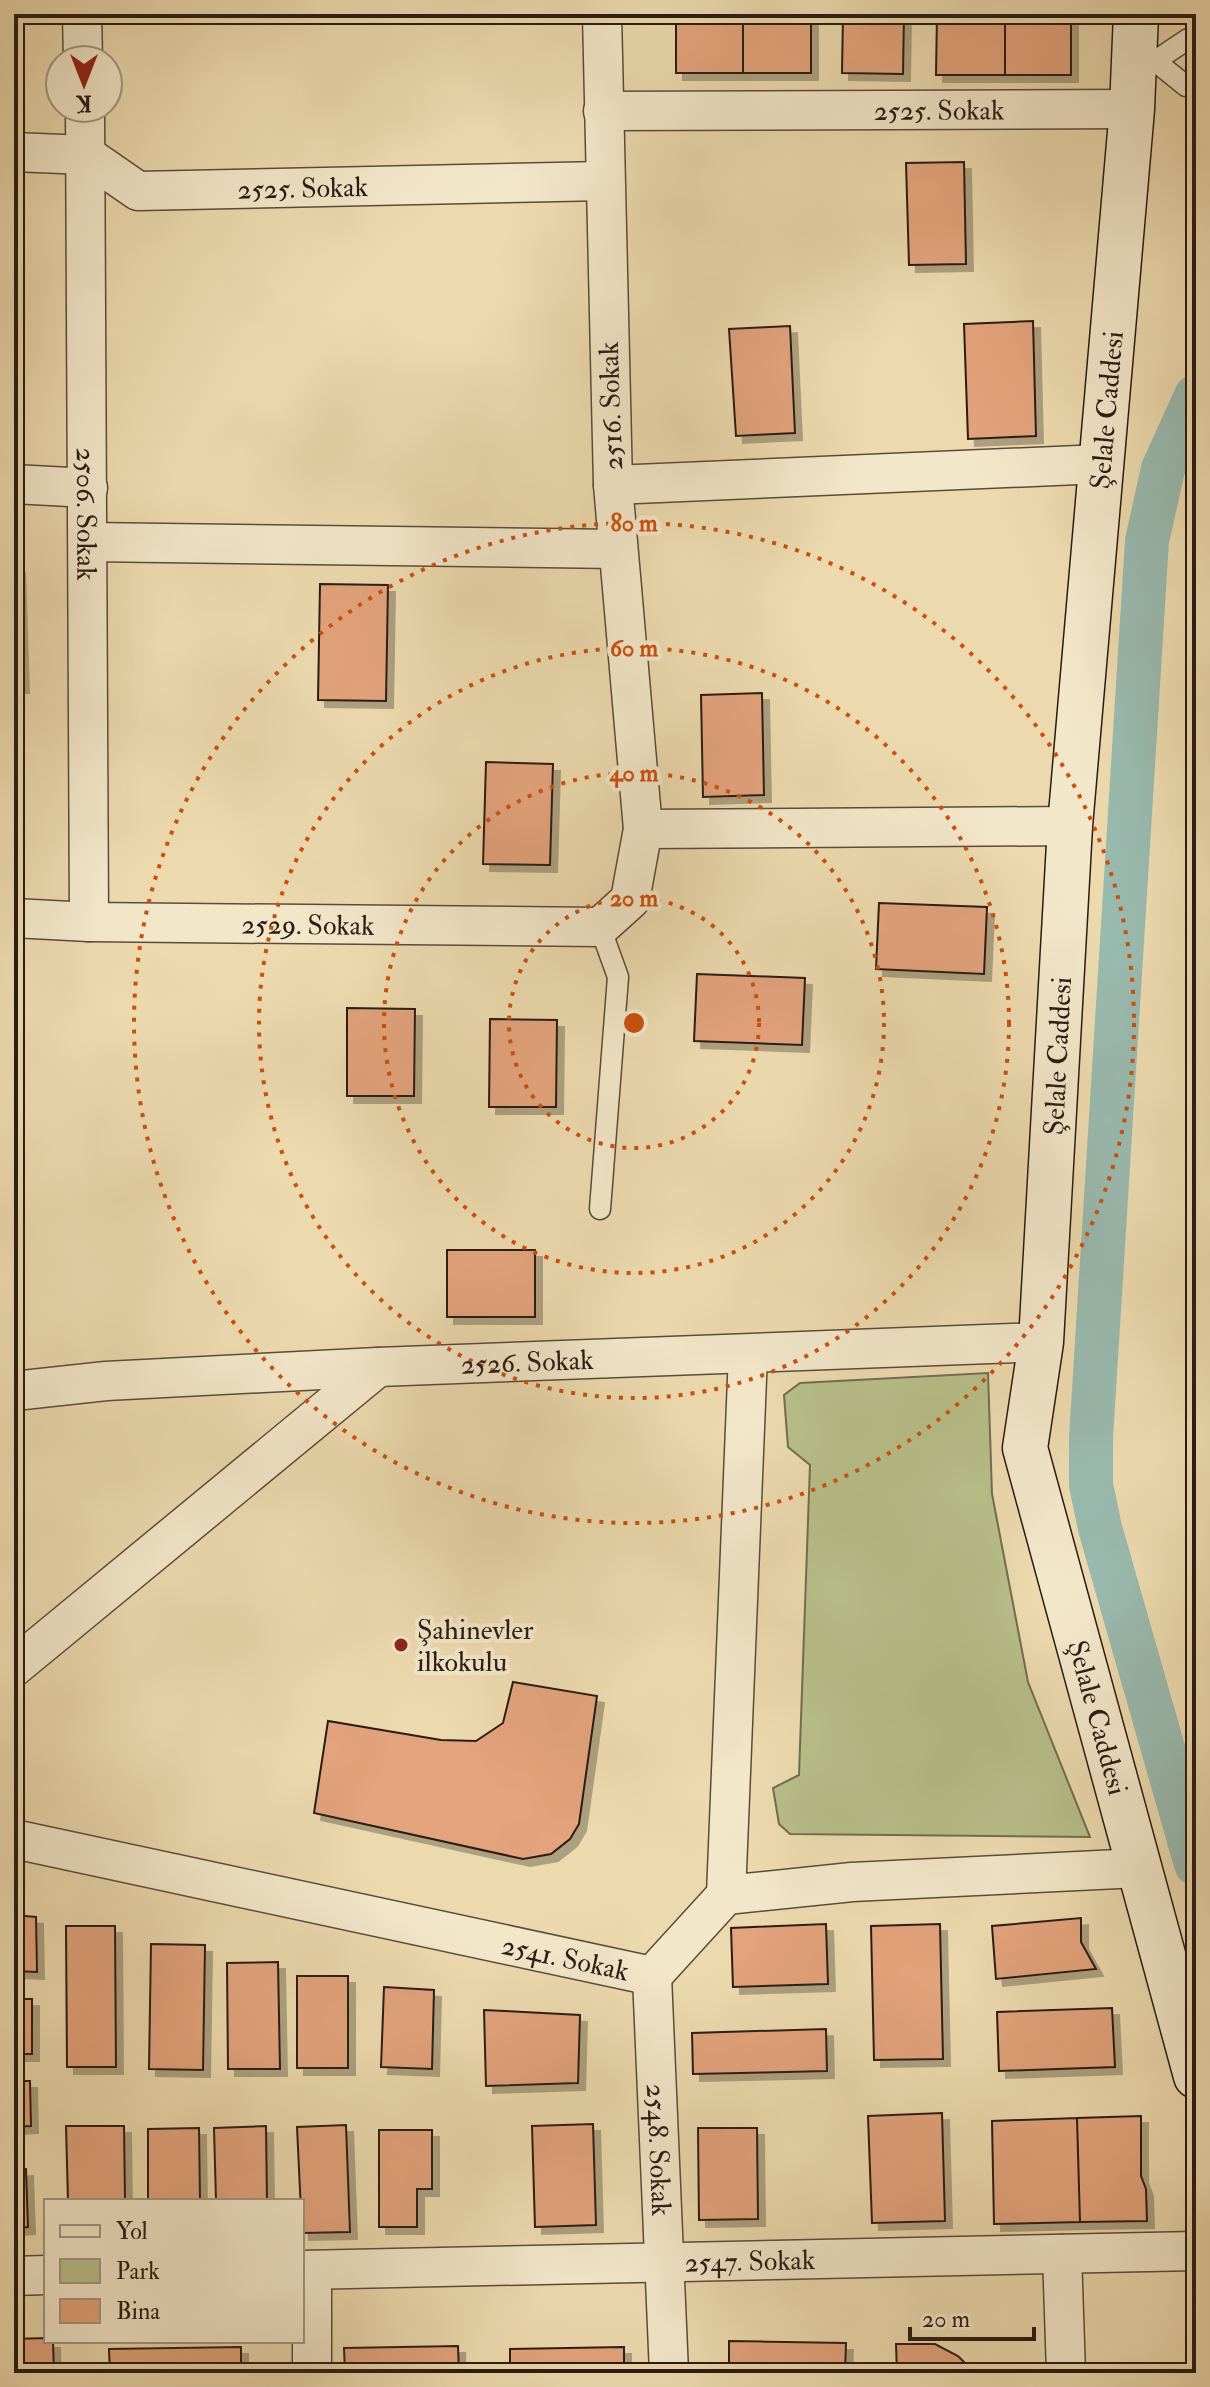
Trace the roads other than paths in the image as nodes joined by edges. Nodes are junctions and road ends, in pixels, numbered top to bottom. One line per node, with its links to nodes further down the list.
1 (82, 14): 5 (street)
2 (602, 14): 9 (street, 2516. Sokak)
3 (1136, 14): 6 (street, Şelale Caddesi)
4 (1196, 39): 6 (lane)
5 (83, 44)
6 (1144, 60): 7 (lane); 8 (street, Şelale Caddesi)
7 (1196, 86)
8 (1132, 109): 9 (street, 2525. Sokak); 14 (street, Şelale Caddesi)
9 (603, 111): 13 (street, 2516. Sokak)
10 (85, 124): 12 (street, 2506. Sokak)
11 (14, 152): 12 (street)
12 (86, 155): 13 (street, 2525. Sokak); 17 (street, 2506. Sokak)
13 (604, 181): 16 (street, 2516. Sokak)
14 (1101, 464): 16 (street); 20 (street, Şelale Caddesi)
15 (14, 484): 17 (street)
16 (613, 485): 19 (street, 2516. Sokak)
17 (88, 488): 18 (street, 2506. Sokak)
18 (89, 542): 19 (street); 23 (street, 2506. Sokak)
19 (617, 549): 21 (street, 2516. Sokak)
20 (1070, 826): 21 (street); 26 (street, Şelale Caddesi)
21 (643, 829): 24 (street, 2516. Sokak)
22 (14, 918): 23 (street, 2529. Sokak)
23 (89, 922): 24 (street, 2529. Sokak)
24 (600, 927): 25 (lane)
25 (600, 1209)
26 (1041, 1342): 27 (street, 2526. Sokak); 32 (street, Şelale Caddesi)
27 (748, 1354): 28 (street, 2526. Sokak); 33 (street)
28 (378, 1367): 29 (street, 2526. Sokak); 30 (street)
29 (14, 1391)
30 (16, 1660)
31 (14, 1839): 34 (street, 2541. Sokak)
32 (1139, 1868): 33 (street); 35 (street, Şelale Caddesi)
33 (726, 1895): 34 (street, 2541. Sokak)
34 (652, 1976): 38 (street, 2548. Sokak)
35 (1196, 2076)
36 (1196, 2251): 37 (street, 2547. Sokak)
37 (1062, 2254): 38 (street, 2547. Sokak); 44 (street)
38 (664, 2262): 39 (street, 2547. Sokak); 43 (street, 2548. Sokak)
39 (307, 2270): 42 (street)
40 (44, 2275): 41 (street)
41 (14, 2276)
42 (312, 2373)
43 (669, 2373)
44 (1066, 2373)

